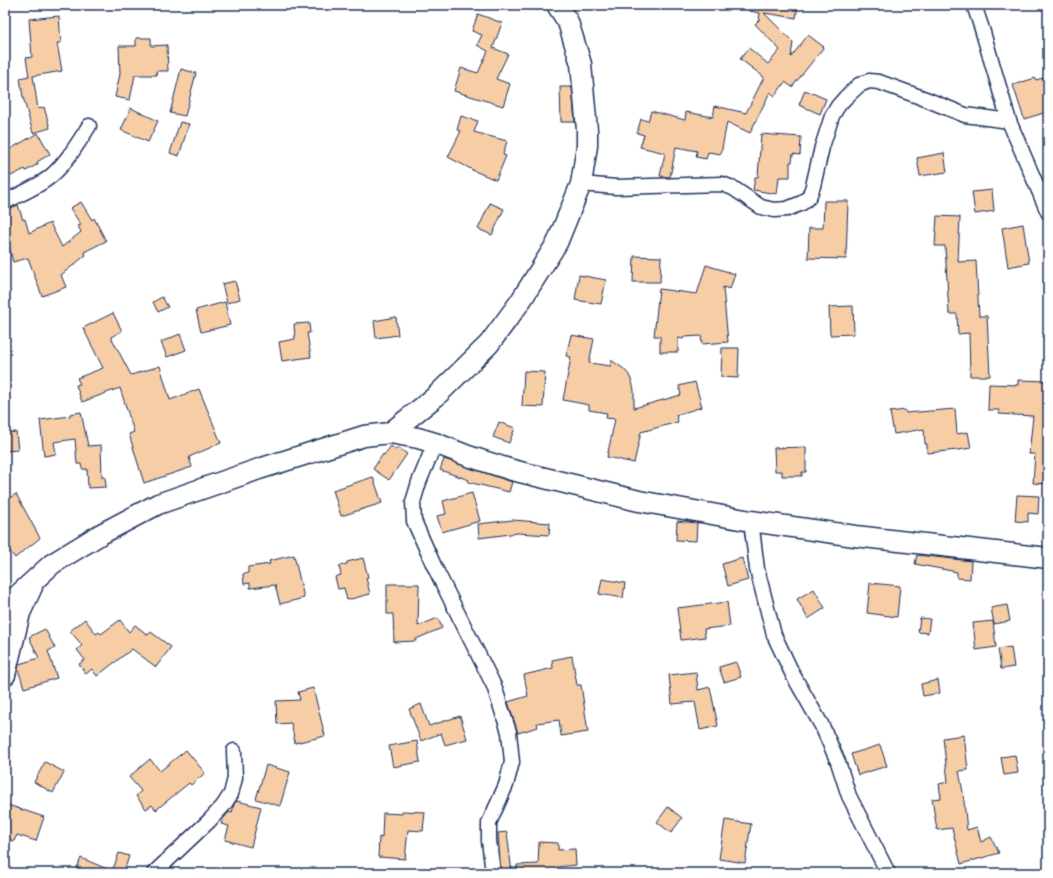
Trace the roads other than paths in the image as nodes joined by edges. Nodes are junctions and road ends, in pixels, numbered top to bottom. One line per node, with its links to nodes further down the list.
1 (557, 5): 5 (street)
2 (974, 5): 3 (street)
3 (1008, 121): 5 (street); 7 (street)
4 (89, 126): 6 (street)
5 (581, 184): 8 (street)
6 (5, 202)
7 (1048, 212)
8 (390, 433): 9 (street); 12 (street)
9 (435, 443): 10 (street); 19 (street)
10 (751, 521): 11 (street); 20 (street)
11 (1048, 558)
12 (38, 577): 13 (street); 15 (street)
13 (5, 607)
14 (5, 611): 15 (street)
15 (16, 628): 16 (street)
16 (5, 675)
17 (234, 751): 18 (street)
18 (154, 873)
19 (493, 873)
20 (888, 873)

